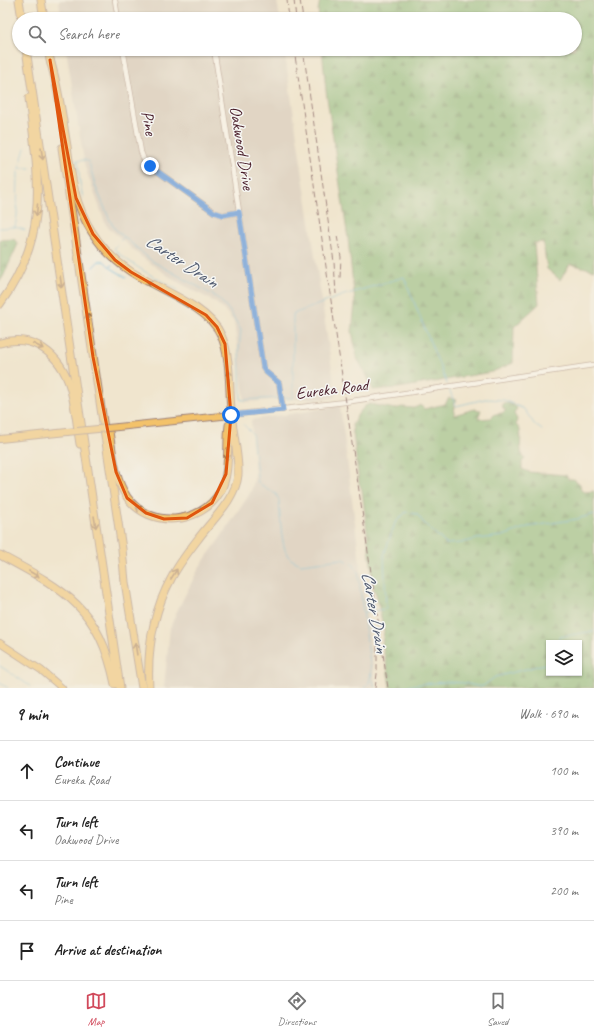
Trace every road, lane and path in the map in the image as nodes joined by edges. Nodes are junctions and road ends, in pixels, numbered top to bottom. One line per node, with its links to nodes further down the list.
1 (19, 0): 4 (highway)
2 (41, 0): 5 (highway)
3 (115, 0): 6 (street)
4 (21, 12)
5 (43, 12)
6 (117, 12)
7 (27, 56): 12 (highway)
8 (49, 56): 11 (highway)
9 (124, 56): 13 (street, Pine)
10 (215, 56): 13 (street, Oakwood Drive)
11 (50, 60): 16 (highway, one-way to 11); 19 (highway, one-way to 11)
12 (30, 74): 14 (highway, one-way to 14); 21 (highway, one-way to 21)
13 (239, 212): 18 (street, Oakwood Drive)
14 (0, 304)
15 (0, 343): 21 (highway, one-way to 21)
16 (93, 357): 19 (highway, one-way to 16); 27 (highway, one-way to 16)
17 (594, 365): 18 (street, Eureka Road)
18 (283, 410): 19 (street, Eureka Road)
19 (231, 415): 20 (main road, Eureka Road, bridge); 28 (highway, one-way to 19)
20 (0, 439)
21 (92, 501): 26 (highway, one-way to 26)
22 (0, 555): 25 (highway, one-way to 25)
23 (0, 643): 24 (main road)
24 (62, 688)
25 (116, 688)
26 (120, 688)
27 (142, 688)
28 (149, 688)

